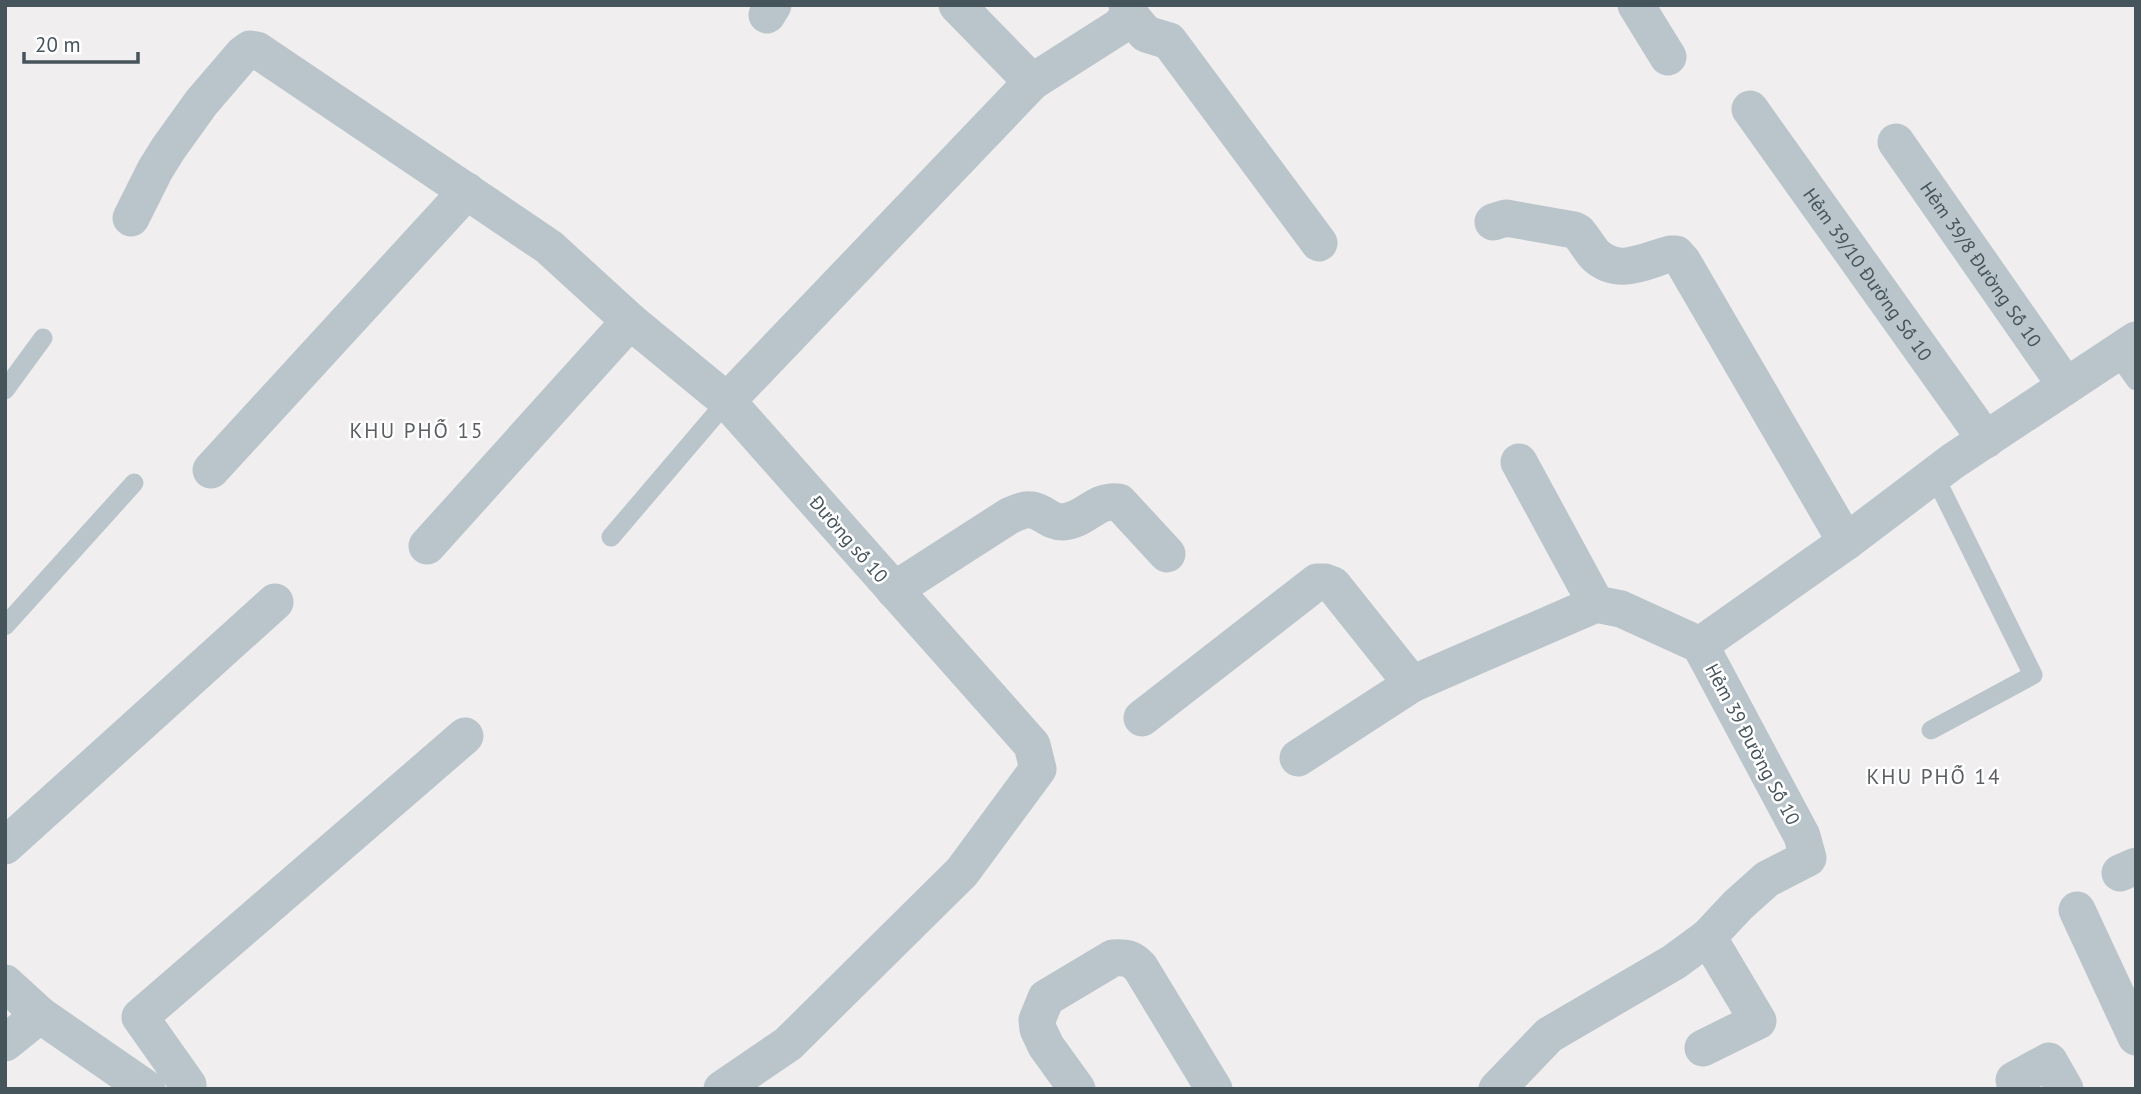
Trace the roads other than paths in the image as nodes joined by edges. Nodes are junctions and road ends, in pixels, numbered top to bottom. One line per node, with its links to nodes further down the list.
1 (957, 5): 5 (street)
2 (1636, 5): 4 (street)
3 (1128, 9): 5 (street); 11 (street)
4 (1668, 57)
5 (1032, 82): 17 (street)
6 (1750, 109): 18 (street, Hẻm 39/10 Đường Số 10)
7 (1896, 142): 15 (street, Hẻm 39/8 Đường Số 10)
8 (467, 191): 9 (street, Đường số 10); 12 (street, Đường số 10); 20 (street)
9 (131, 218)
10 (1493, 222): 24 (street)
11 (1319, 243)
12 (630, 321): 17 (street, Đường số 10); 25 (street)
13 (43, 338): 16 (lane)
14 (2129, 358): 15 (street, Hẻm 39 Đường Số 10)
15 (2066, 386): 18 (street, Hẻm 39 Đường Số 10)
16 (5, 390)
17 (727, 401): 23 (lane); 27 (street, Đường số 10)
18 (1986, 440): 21 (street, Hẻm 39 Đường Số 10)
19 (1519, 462): 29 (street)
20 (211, 470)
21 (1934, 475): 24 (street, Hẻm 39 Đường Số 10); 34 (lane)
22 (134, 483): 30 (lane)
23 (611, 537)
24 (1846, 542): 31 (street, Hẻm 39 Đường Số 10)
25 (427, 546)
26 (1167, 554): 27 (street)
27 (894, 590): 48 (street, Đường số 10)
28 (275, 602): 37 (street)
29 (1596, 604): 31 (street); 32 (street)
30 (5, 626)
31 (1700, 645): 39 (street, Hẻm 39 Đường Số 10)
32 (1412, 684): 33 (street); 36 (street)
33 (1142, 718)
34 (1931, 730)
35 (465, 736): 47 (street)
36 (1298, 758)
37 (5, 846)
38 (2077, 910): 42 (street)
39 (1708, 937): 44 (street); 51 (street, Hẻm 39 Đường Số 10)
40 (5, 983): 41 (street)
41 (40, 1015): 43 (street); 46 (street)
42 (2136, 1037)
43 (5, 1044)
44 (1703, 1048)
45 (2014, 1080): 52 (street)
46 (146, 1089)
47 (187, 1089)
48 (722, 1089)
49 (1077, 1089): 50 (street)
50 (1214, 1089)
51 (1497, 1089)
52 (2065, 1089)

